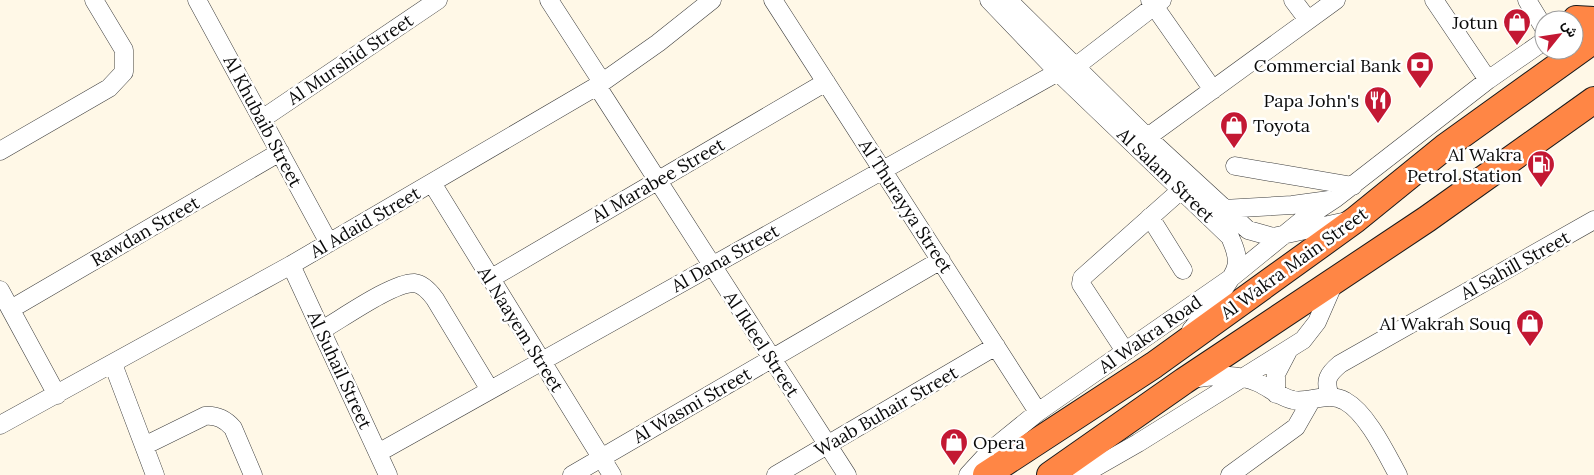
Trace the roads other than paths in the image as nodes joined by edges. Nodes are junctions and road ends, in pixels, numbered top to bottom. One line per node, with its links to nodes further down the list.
1 (94, 0): 26 (street)
2 (197, 0): 24 (street, Al Khubaib Street)
3 (438, 0): 24 (street, Al Murshid Street)
4 (549, 0): 21 (street)
5 (712, 0): 21 (street, Al Adaid Street)
6 (773, 0): 20 (street, Al Thurayya Street)
7 (990, 0): 18 (street, Al Salam Street)
8 (1008, 0): 18 (street, Al Salam Street)
9 (1293, 0): 15 (street)
10 (1336, 0): 15 (street)
11 (1434, 0): 19 (street)
12 (1526, 0): 14 (street)
13 (1155, 2): 18 (street, Al Dana Street); 22 (street)
14 (1534, 12)
15 (1308, 20): 22 (street)
16 (1594, 40): 37 (highway, Al Wakra Main Street)
17 (1534, 48): 19 (street, Al Wakra Main Street)
18 (1068, 67): 25 (street, Al Salam Street); 29 (street, Al Dana Street)
19 (1488, 80): 32 (street, Al Wakra Main Street)
20 (826, 82): 29 (street, Al Thurayya Street); 30 (street, Al Marabee Street)
21 (599, 84): 30 (street, Al Ikleel Street); 31 (street, Al Adaid Street)
22 (1213, 90): 25 (street)
23 (1594, 100): 46 (highway, Al Wakra Main Street)
24 (262, 118): 27 (street, Al Khubaib Street)
25 (1142, 141): 33 (street, Al Salam Street); 35 (street, Al Salam Street)
26 (0, 151)
27 (280, 152): 40 (street, Al Khubaib Street); 49 (street, Rawdan Street)
28 (1235, 166): 32 (street)
29 (882, 170): 41 (street, Al Thurayya Street); 43 (street, Al Dana Street)
30 (658, 180): 43 (street, Al Ikleel Street); 47 (street, Al Marabee Street)
31 (432, 183): 40 (street, Al Adaid Street); 47 (street, Al Naayem Street)
32 (1352, 186): 34 (street, Al Wakra Main Street)
33 (1181, 190): 36 (street); 45 (street, Al Salam Street)
34 (1336, 198): 35 (street, Al Wakra Main Street); 39 (street, Al Wakra Road)
35 (1223, 209): 39 (street, Al Salam Street)
36 (1150, 217): 44 (street); 53 (street)
37 (1355, 220): 39 (street, Al Salam Street); 57 (highway, Al Wakra Main Street)
38 (1594, 220): 63 (street, Al Sahill Street)
39 (1282, 236): 45 (street, Al Wakra Road)
40 (329, 243): 42 (street, Al Adaid Street)
41 (941, 260): 51 (street, Al Thurayya Street); 54 (street, Al Wasmi Street)
42 (291, 265): 50 (street, Al Suhail Street); 56 (street, Al Adaid Street)
43 (712, 265): 54 (street, Al Ikleel Street); 55 (street, Al Dana Street)
44 (1183, 270)
45 (1231, 278): 53 (street, Al Wakra Road); 57 (street, Al Salam Street)
46 (1337, 278): 52 (street); 59 (highway, Al Wakra Main Street)
47 (490, 279): 55 (street, Al Naayem Street)
48 (0, 290): 49 (street)
49 (11, 309): 62 (street)
50 (322, 330): 60 (street); 69 (street, Al Suhail Street)
51 (996, 346): 65 (street, Al Thurayya Street); 67 (street, Waab Buhair Street)
52 (1290, 348): 58 (street); 61 (street)
53 (1125, 352): 65 (street, Al Wakra Road)
54 (772, 359): 67 (street, Al Ikleel Street); 70 (street, Al Wasmi Street)
55 (542, 361): 60 (street, Al Dana Street); 70 (street, Al Naayem Street)
56 (113, 364): 62 (street, Al Adaid Street); 68 (street)
57 (1154, 365): 79 (highway, Al Wakra Main Street)
58 (1244, 378): 59 (street); 61 (street); 81 (street)
59 (1184, 381): 80 (highway, Al Wakra Main Street)
60 (490, 390): 69 (street, Al Dana Street)
61 (1276, 394): 64 (street)
62 (57, 395): 66 (street, Al Adaid Street)
63 (1330, 396): 64 (street); 83 (street)
64 (1312, 399): 82 (street)
65 (1038, 412): 78 (street, Al Wakra Road)
66 (2, 423)
67 (827, 445): 76 (street, Waab Buhair Street); 77 (street, Al Ikleel Street)
68 (144, 446): 71 (street); 72 (street)
69 (378, 453): 73 (street, Al Suhail Street)
70 (601, 458): 74 (street, Al Wasmi Street); 75 (street, Al Naayem Street)
71 (155, 475)
72 (253, 475)
73 (388, 475)
74 (572, 475)
75 (612, 475)
76 (776, 475)
77 (847, 475)
78 (968, 475)
79 (986, 475)
80 (1050, 475)
81 (1082, 475)
82 (1230, 475)
83 (1398, 475)

